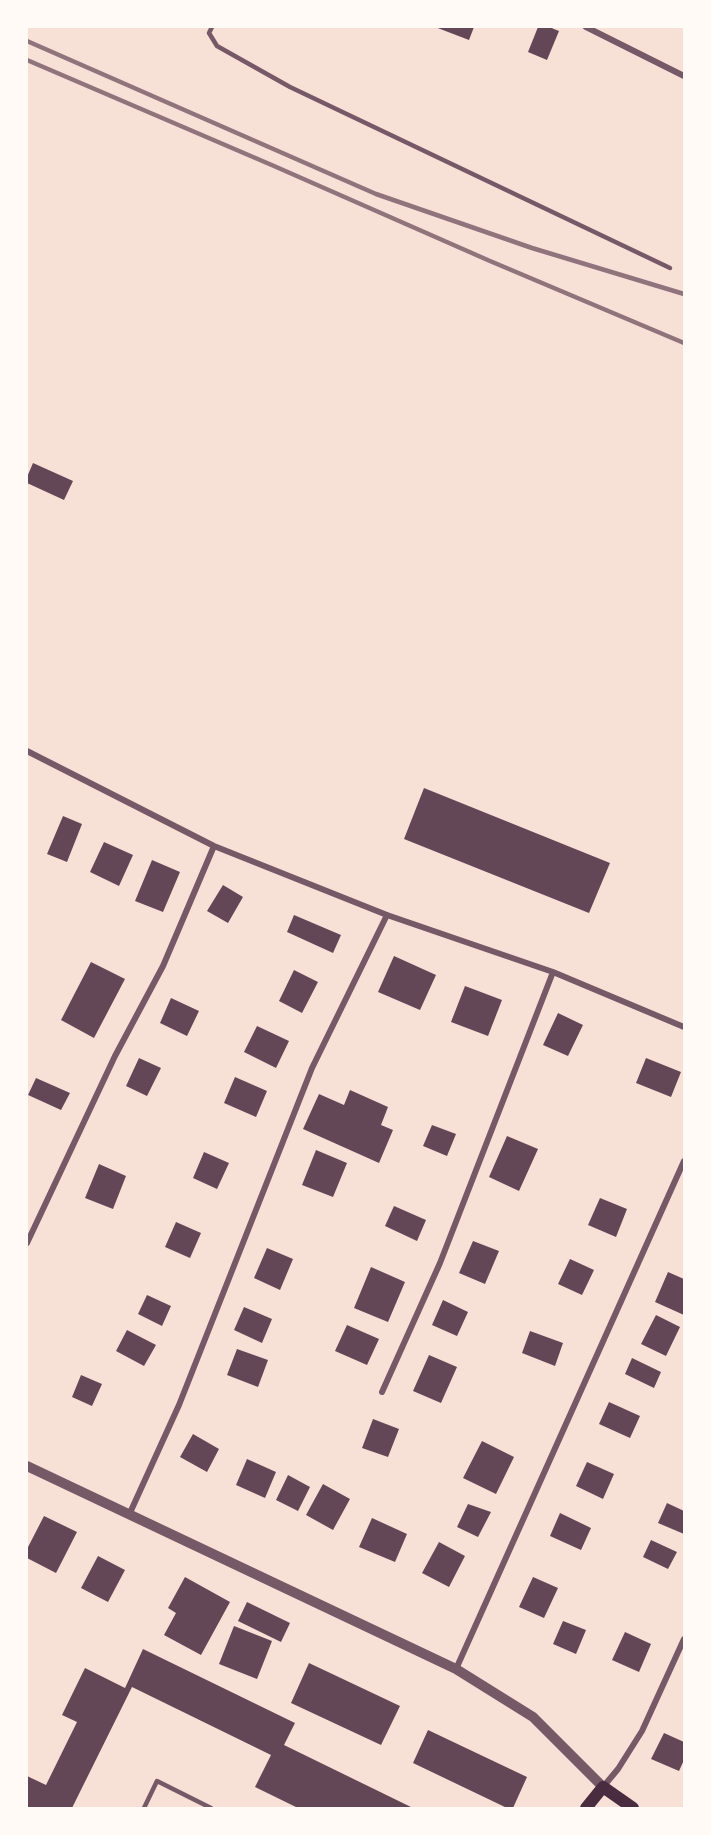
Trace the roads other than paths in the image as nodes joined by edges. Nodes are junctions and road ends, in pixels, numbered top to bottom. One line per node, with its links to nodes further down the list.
1 (212, 27): 4 (lane)
2 (586, 27): 3 (street)
3 (684, 76)
4 (670, 268)
5 (27, 751): 6 (street)
6 (214, 846): 7 (street); 11 (street)
7 (387, 915): 8 (street); 14 (street)
8 (554, 972): 9 (street); 12 (street)
9 (684, 1027)
10 (684, 1161): 16 (street)
11 (27, 1243)
12 (382, 1392)
13 (27, 1466): 14 (street)
14 (129, 1515): 16 (street)
15 (684, 1639): 17 (street)
16 (456, 1669): 17 (street)
17 (603, 1787): 20 (main road); 21 (main road)
18 (144, 1808): 19 (lane)
19 (211, 1808)
20 (586, 1808)
21 (633, 1808)

